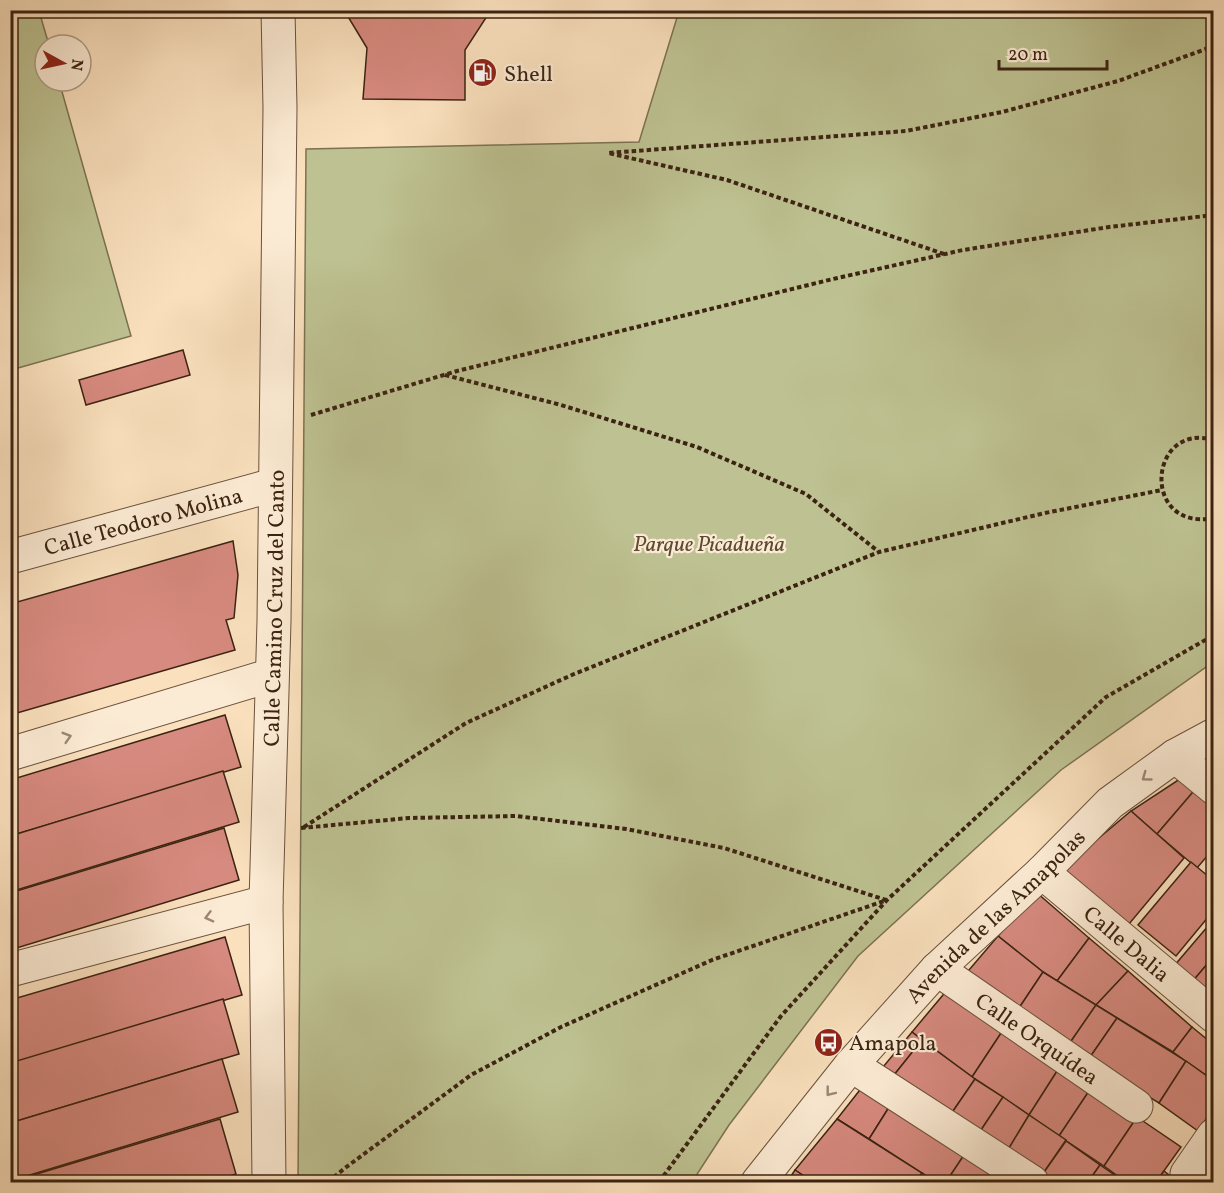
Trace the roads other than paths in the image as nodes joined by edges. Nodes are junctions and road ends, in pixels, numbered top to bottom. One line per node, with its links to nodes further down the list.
1 (275, 18): 2 (street, Calle Camino Cruz del Canto)
2 (274, 485): 3 (street, Calle Teodoro Molina); 4 (street, Calle Camino Cruz del Canto)
3 (10, 557)
4 (272, 675): 6 (street, one-way to 4); 10 (street, Calle Camino Cruz del Canto)
5 (1214, 735): 7 (street, Avenida de las Amapolas)
6 (10, 754)
7 (1175, 756): 8 (street); 9 (street, Avenida de las Amapolas, one-way to 9)
8 (1214, 788)
9 (1042, 872): 11 (street, Avenida de las Amapolas); 13 (street, Calle Dalia)
10 (266, 902): 12 (street, one-way to 12); 18 (street, Calle Camino Cruz del Canto)
11 (937, 969): 14 (street, Avenida de las Amapolas); 15 (street, Calle Orquídea)
12 (10, 970)
13 (1214, 1016)
14 (851, 1065): 19 (street, Avenida de las Amapolas, one-way to 19); 20 (street)
15 (1136, 1106)
16 (1214, 1135): 17 (street)
17 (1187, 1174)
18 (269, 1182)
19 (758, 1182)
20 (1032, 1182)

